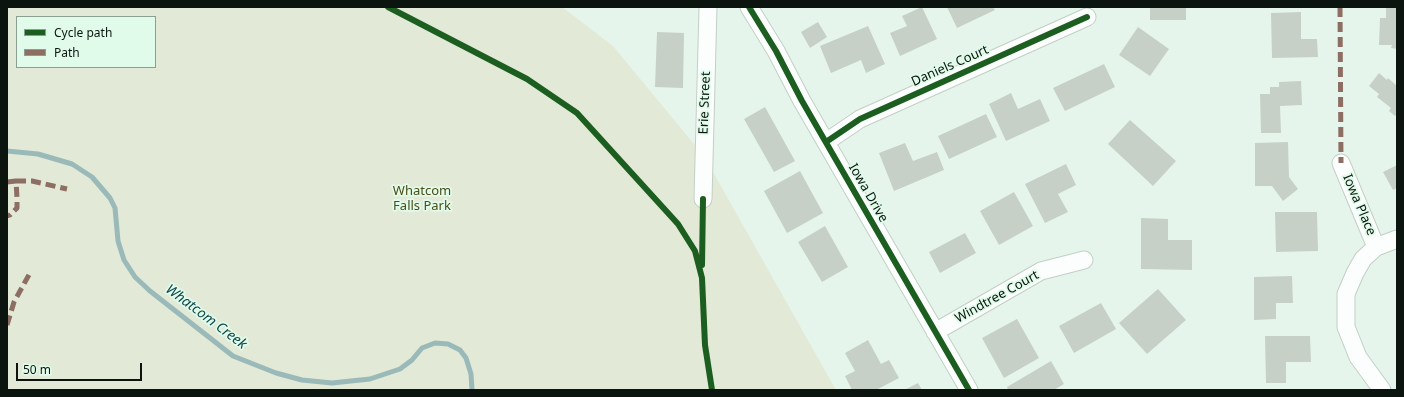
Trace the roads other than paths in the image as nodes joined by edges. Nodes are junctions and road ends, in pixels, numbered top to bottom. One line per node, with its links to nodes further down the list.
1 (708, 7): 6 (street, Erie Street)
2 (749, 7): 4 (street, Iowa Drive)
3 (1087, 17): 4 (street, Daniels Court)
4 (826, 142): 10 (street, Iowa Drive)
5 (1341, 163): 8 (street, Iowa Place)
6 (703, 199)
7 (1397, 239): 8 (street)
8 (1376, 247): 12 (street)
9 (1084, 260): 10 (street, Windtree Court)
10 (935, 332): 11 (street, Iowa Drive)
11 (969, 390)
12 (1382, 390)

